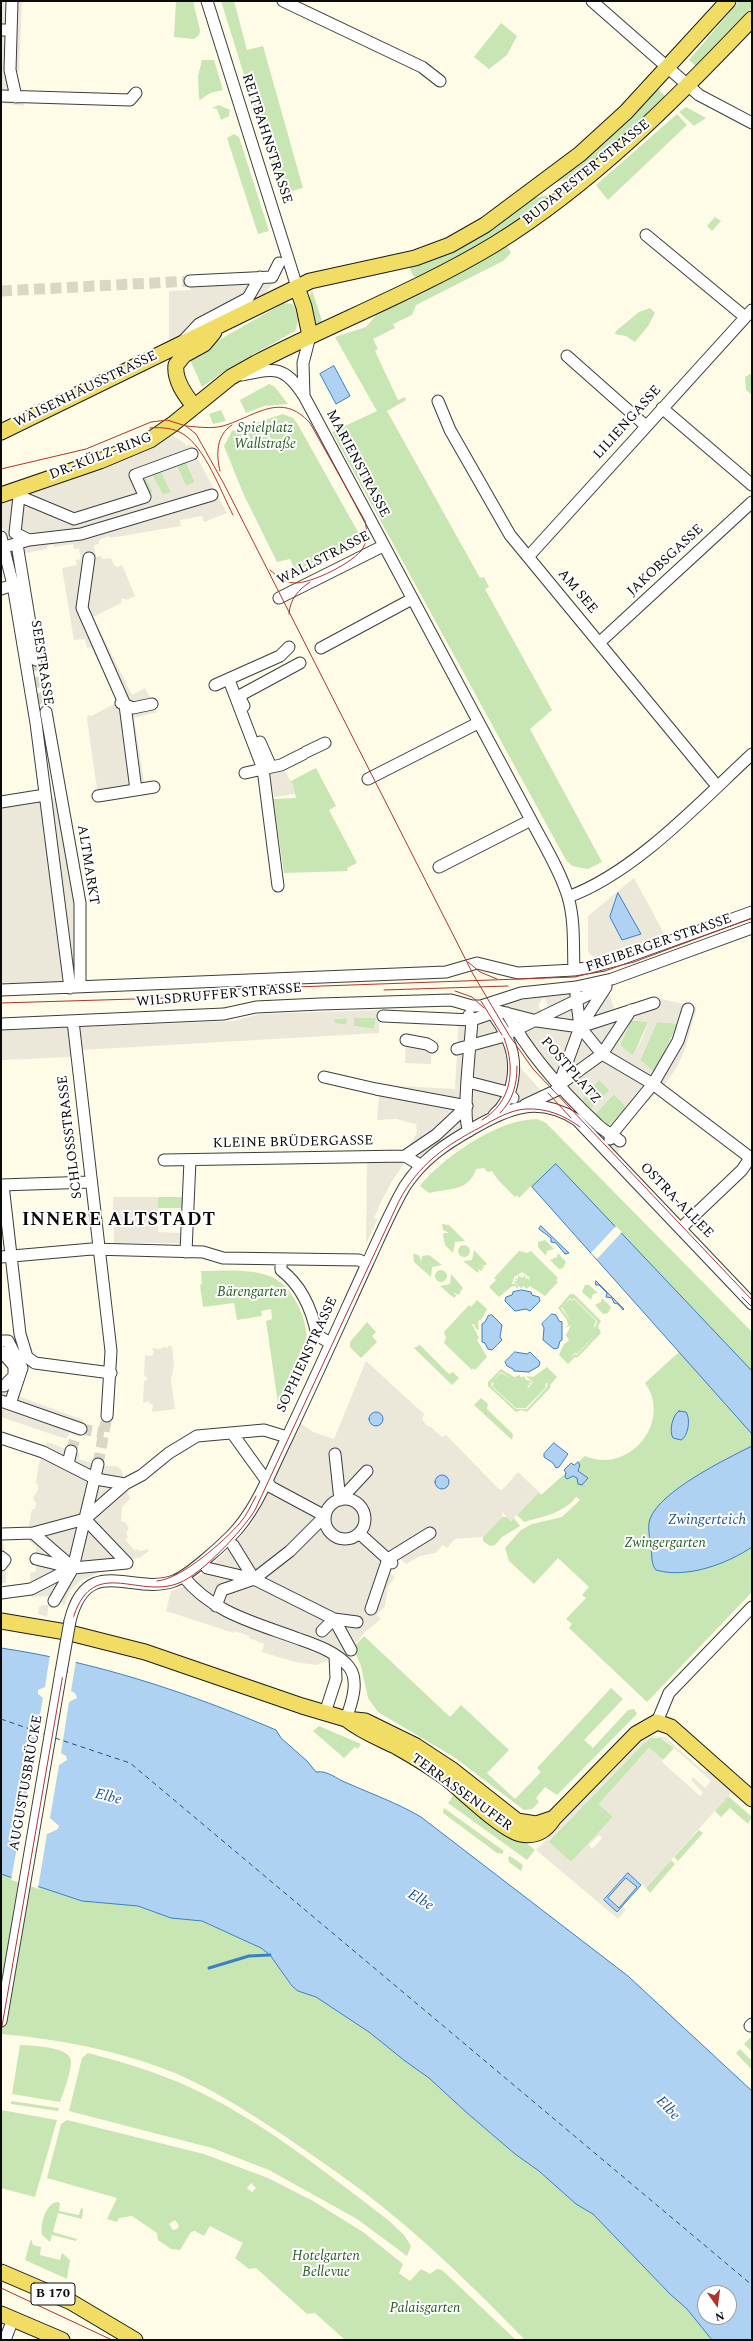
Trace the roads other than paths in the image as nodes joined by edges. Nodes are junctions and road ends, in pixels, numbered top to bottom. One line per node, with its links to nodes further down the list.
1 (12, 1): 7 (street)
2 (206, 1): 20 (street, REITBAHNSTRASSE)
3 (283, 1): 10 (street)
4 (592, 1): 8 (street)
5 (728, 1): 8 (main road, BUDAPESTER STRASSE)
6 (752, 19): 11 (main road, BUDAPESTER STRASSE)
7 (6, 30): 9 (street)
8 (668, 68): 11 (street); 20 (main road, BUDAPESTER STRASSE)
9 (5, 70): 14 (street)
10 (440, 81)
11 (688, 85): 15 (street); 23 (main road, BUDAPESTER STRASSE)
12 (136, 93): 14 (street)
13 (1, 96): 14 (street)
14 (16, 97)
15 (752, 123)
16 (646, 235): 21 (street)
17 (278, 263): 18 (street)
18 (260, 277): 19 (street); 24 (street)
19 (190, 281)
20 (297, 287): 22 (main road, BUDAPESTER STRASSE); 23 (main road)
21 (749, 313): 30 (street, LILIENGASSE)
22 (220, 325): 24 (main road, WAISENHAUSSTRASSE); 29 (main road)
23 (310, 336): 26 (main road, BUDAPESTER STRASSE); 27 (street, MARIENSTRASSE)
24 (175, 347): 32 (main road, WAISENHAUSSTRASSE)
25 (567, 356): 31 (street)
26 (231, 377): 27 (street, MARIENSTRASSE); 29 (main road, DR.-KÜLZ-RING)
27 (304, 396): 42 (street, MARIENSTRASSE)
28 (438, 402): 43 (street, AM SEE)
29 (194, 406): 35 (main road, DR.-KÜLZ-RING)
30 (662, 408): 31 (street, LILIENGASSE); 34 (street)
31 (646, 426): 43 (street, LILIENGASSE)
32 (1, 432)
33 (192, 454): 37 (street)
34 (752, 485)
35 (1, 494)
36 (212, 495): 39 (street)
37 (146, 497): 39 (street); 40 (street)
38 (752, 502): 49 (street, JAKOBSGASSE)
39 (159, 511): 40 (street)
40 (29, 540): 41 (street)
41 (9, 542): 45 (street, SEESTRASSE); 52 (street, SEESTRASSE)
42 (383, 546): 47 (street, WALLSTRASSE); 48 (street, MARIENSTRASSE)
43 (528, 557): 49 (street, AM SEE)
44 (88, 558): 56 (street)
45 (13, 585): 46 (street); 68 (street, SEESTRASSE)
46 (1, 589)
47 (279, 598)
48 (412, 599): 51 (street); 59 (street, MARIENSTRASSE)
49 (600, 642): 65 (street, AM SEE)
50 (289, 647): 54 (street)
51 (321, 648)
52 (36, 660)
53 (300, 663): 62 (street)
54 (229, 680): 55 (street); 62 (street)
55 (215, 685)
56 (122, 704): 57 (street); 67 (street)
57 (152, 704)
58 (46, 712): 71 (street, SEESTRASSE)
59 (478, 723): 64 (street); 72 (street, MARIENSTRASSE)
60 (329, 740): 62 (street)
61 (752, 754): 65 (street)
62 (267, 768): 63 (street); 74 (street)
63 (245, 773)
64 (368, 779)
65 (717, 786): 75 (street)
66 (154, 787): 67 (street)
67 (136, 790): 69 (street)
68 (45, 795): 70 (street); 71 (street); 79 (street, SEESTRASSE)
69 (98, 796)
70 (1, 802)
71 (64, 802): 79 (street, ALTMARKT)
72 (531, 820): 73 (street); 75 (street, MARIENSTRASSE)
73 (439, 867)
74 (278, 886)
75 (568, 897): 78 (street)
76 (752, 912): 78 (street, FREIBERGER STRASSE)
77 (752, 928): 80 (street, FREIBERGER STRASSE)
78 (574, 970): 79 (street, WILSDRUFFER STRASSE)
79 (75, 984): 82 (street, WILSDRUFFER STRASSE)
80 (605, 984): 81 (street, FREIBERGER STRASSE); 83 (street); 95 (street)
81 (576, 987): 83 (street); 85 (street)
82 (1, 990)
83 (577, 1001): 93 (street); 95 (street)
84 (654, 1003): 87 (street)
85 (486, 1004): 89 (street, POSTPLATZ); 92 (street, WILSDRUFFER STRASSE)
86 (688, 1009): 105 (street)
87 (631, 1010): 95 (street); 101 (street)
88 (507, 1013): 89 (street); 93 (street); 96 (street, POSTPLATZ)
89 (492, 1014): 91 (street); 96 (street, POSTPLATZ)
90 (383, 1016): 91 (street)
91 (470, 1017): 99 (street)
92 (73, 1021): 94 (street, WILSDRUFFER STRASSE); 120 (street, SCHLOSSSTRASSE)
93 (537, 1021): 95 (street); 96 (street)
94 (1, 1024)
95 (580, 1027): 101 (street); 104 (street)
96 (511, 1032): 99 (street); 104 (street, POSTPLATZ); 106 (street, POSTPLATZ)
97 (406, 1040): 98 (street)
98 (429, 1043)
99 (471, 1046): 100 (street); 103 (street)
100 (457, 1049)
101 (602, 1054): 104 (street); 105 (street)
102 (324, 1076): 107 (street)
103 (468, 1082): 106 (street); 107 (street)
104 (558, 1087): 108 (street, POSTPLATZ); 113 (street, POSTPLATZ)
105 (660, 1089): 113 (street); 116 (street)
106 (509, 1093): 108 (street); 110 (street, POSTPLATZ)
107 (466, 1106): 111 (street); 112 (street)
108 (521, 1107): 109 (street, SOPHIENSTRASSE); 110 (street, SOPHIENSTRASSE)
109 (577, 1120): 114 (street, OSTRA-ALLEE)
110 (483, 1122): 111 (street, SOPHIENSTRASSE)
111 (467, 1128): 112 (street); 119 (street, SOPHIENSTRASSE)
112 (436, 1135): 115 (street)
113 (616, 1137): 114 (street)
114 (605, 1149): 122 (street, OSTRA-ALLEE)
115 (405, 1156): 118 (street, KLEINE BRÜDERGASSE); 119 (street)
116 (751, 1159): 122 (street)
117 (164, 1160): 118 (street, KLEINE BRÜDERGASSE)
118 (190, 1160): 125 (street)
119 (420, 1165): 128 (street, SOPHIENSTRASSE)
120 (91, 1182): 121 (street); 124 (street, SCHLOSSSTRASSE)
121 (2, 1185): 126 (street)
122 (681, 1228): 129 (street, OSTRA-ALLEE)
123 (114, 1242): 124 (street)
124 (99, 1246): 125 (street); 126 (street); 132 (street, SCHLOSSSTRASSE)
125 (183, 1247): 127 (street)
126 (6, 1256): 132 (street)
127 (281, 1259): 128 (street); 130 (street)
128 (367, 1264): 130 (street, SOPHIENSTRASSE)
129 (752, 1304)
130 (330, 1343): 138 (street, SOPHIENSTRASSE)
131 (3, 1349): 133 (street); 134 (street)
132 (111, 1373): 135 (street, SCHLOSSSTRASSE)
133 (2, 1386): 134 (street)
134 (6, 1402): 136 (street)
135 (107, 1416)
136 (78, 1430)
137 (232, 1433): 138 (street); 146 (street); 147 (street)
138 (287, 1437): 146 (street, SOPHIENSTRASSE)
139 (1, 1438): 142 (street)
140 (72, 1451): 142 (street)
141 (335, 1454): 148 (street)
142 (68, 1464): 145 (street)
143 (98, 1464): 145 (street)
144 (367, 1471): 148 (street)
145 (96, 1479): 147 (street); 150 (street)
146 (266, 1480): 149 (street); 162 (street, SOPHIENSTRASSE)
147 (125, 1484): 150 (street)
148 (340, 1500): 149 (street); 154 (street)
149 (325, 1516): 154 (street); 163 (street)
150 (85, 1519): 151 (street); 160 (street); 160 (street)
151 (33, 1533): 153 (street); 160 (street)
152 (430, 1533): 158 (street)
153 (2, 1534)
154 (360, 1534): 158 (street)
155 (233, 1544): 163 (street)
156 (1, 1557): 159 (street)
157 (36, 1559): 160 (street)
158 (390, 1561): 168 (street)
159 (1, 1565)
160 (73, 1568): 164 (street); 165 (street)
161 (207, 1568): 163 (street)
162 (183, 1576): 166 (street); 171 (street, SOPHIENSTRASSE)
163 (254, 1578): 166 (street); 169 (street)
164 (1, 1593)
165 (54, 1601)
166 (216, 1606): 175 (street)
167 (752, 1607): 178 (street)
168 (371, 1609)
169 (334, 1619): 172 (street); 173 (street); 174 (street)
170 (1, 1620): 176 (main road, TERRASSENUFER)
171 (70, 1621): 180 (street, AUGUSTUSBRÜCKE, bridge)
172 (357, 1622)
173 (322, 1631)
174 (351, 1650)
175 (335, 1655): 176 (street); 177 (street)
176 (325, 1713): 177 (main road, TERRASSENUFER)
177 (346, 1719): 178 (main road, TERRASSENUFER)
178 (657, 1722): 179 (main road)
179 (752, 1799)
180 (1, 2021)
181 (1, 2272): 185 (main road, B 170)
182 (7, 2322): 183 (street); 184 (main road, B 170)
183 (5, 2340)
184 (62, 2340)
185 (135, 2340)

